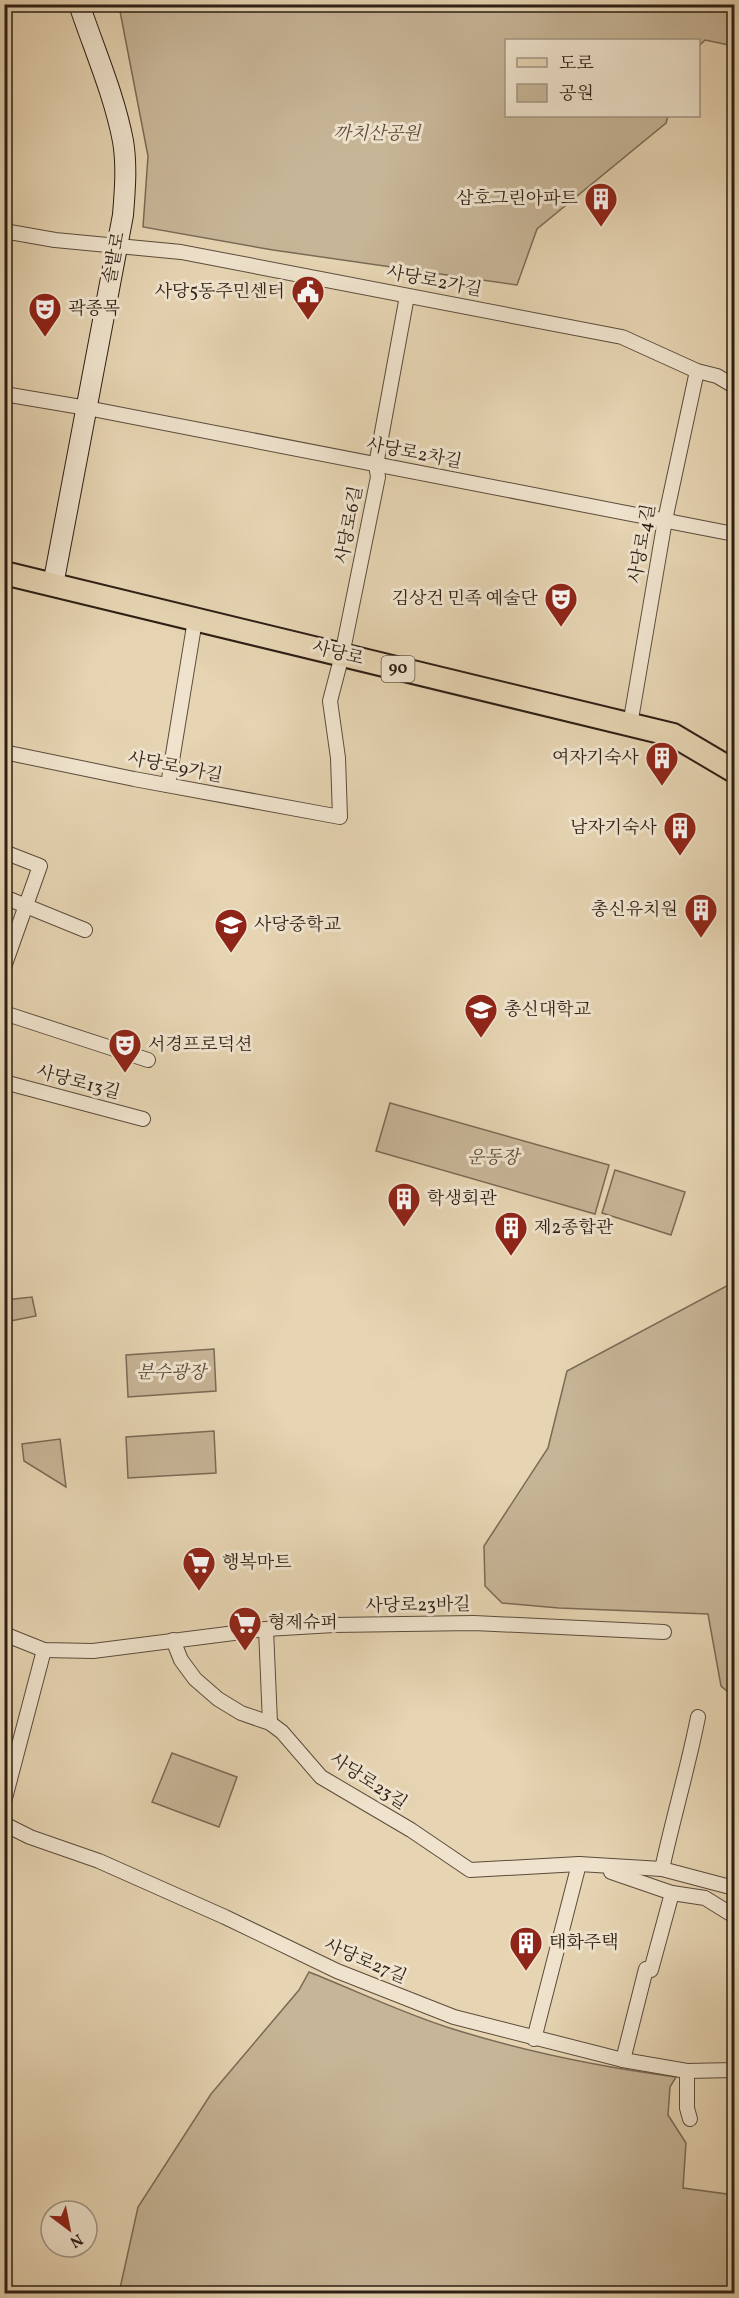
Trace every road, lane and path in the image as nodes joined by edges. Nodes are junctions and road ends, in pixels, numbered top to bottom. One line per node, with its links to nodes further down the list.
1 (78, 4): 3 (street, 솔밭로)
2 (4, 231): 3 (street, 사당로2가길)
3 (117, 245): 4 (street, 사당로2가길); 8 (street, 솔밭로)
4 (407, 296): 5 (street, 사당로2가길); 9 (street, 사당로6길)
5 (697, 371): 6 (street, 사당로2가길); 10 (street, 사당로4길)
6 (735, 386)
7 (4, 394): 8 (street, 사당로2차길)
8 (87, 408): 9 (street, 사당로2차길); 13 (street, 솔밭로)
9 (376, 465): 10 (street, 사당로2차길); 15 (street, 사당로6길)
10 (665, 520): 11 (street, 사당로2차길); 16 (street, 사당로4길)
11 (735, 534)
12 (4, 573): 13 (main road, 사당로 / 90)
13 (53, 585): 14 (main road, 사당로 / 90)
14 (195, 620): 15 (main road, 사당로 / 90); 19 (street)
15 (342, 655): 16 (main road, 사당로 / 90); 20 (street, 사당로6길)
16 (630, 725): 18 (main road, 사당로 / 90)
17 (4, 752): 19 (street, 사당로9가길)
18 (735, 771)
19 (168, 785): 20 (street, 사당로9가길)
20 (340, 817)
21 (4, 852): 23 (street)
22 (4, 897): 23 (street)
23 (25, 905): 24 (street); 25 (street)
24 (84, 930)
25 (4, 967)
26 (4, 1013): 27 (street)
27 (148, 1060)
28 (4, 1082): 29 (street, 사당로13길)
29 (143, 1119)
30 (266, 1629): 31 (street, 사당로23바길); 33 (street, 사당로23바길); 36 (street)
31 (664, 1632)
32 (4, 1634): 34 (street)
33 (173, 1640): 34 (street); 36 (street, 사당로23길)
34 (44, 1650): 37 (street)
35 (698, 1717): 41 (street)
36 (270, 1723): 39 (street, 사당로23길)
37 (4, 1802)
38 (4, 1824): 45 (street, 사당로27길)
39 (579, 1864): 40 (street, 사당로23길); 45 (street)
40 (596, 1866): 41 (street, 사당로23길); 43 (street)
41 (662, 1869): 42 (street, 사당로23길)
42 (735, 1888)
43 (672, 1893): 44 (street); 46 (street)
44 (735, 1916)
45 (534, 2039): 46 (street, 사당로27길)
46 (623, 2060): 48 (street, 사당로27길)
47 (733, 2070): 48 (street, 사당로27길)
48 (687, 2071): 49 (street)
49 (690, 2119)

